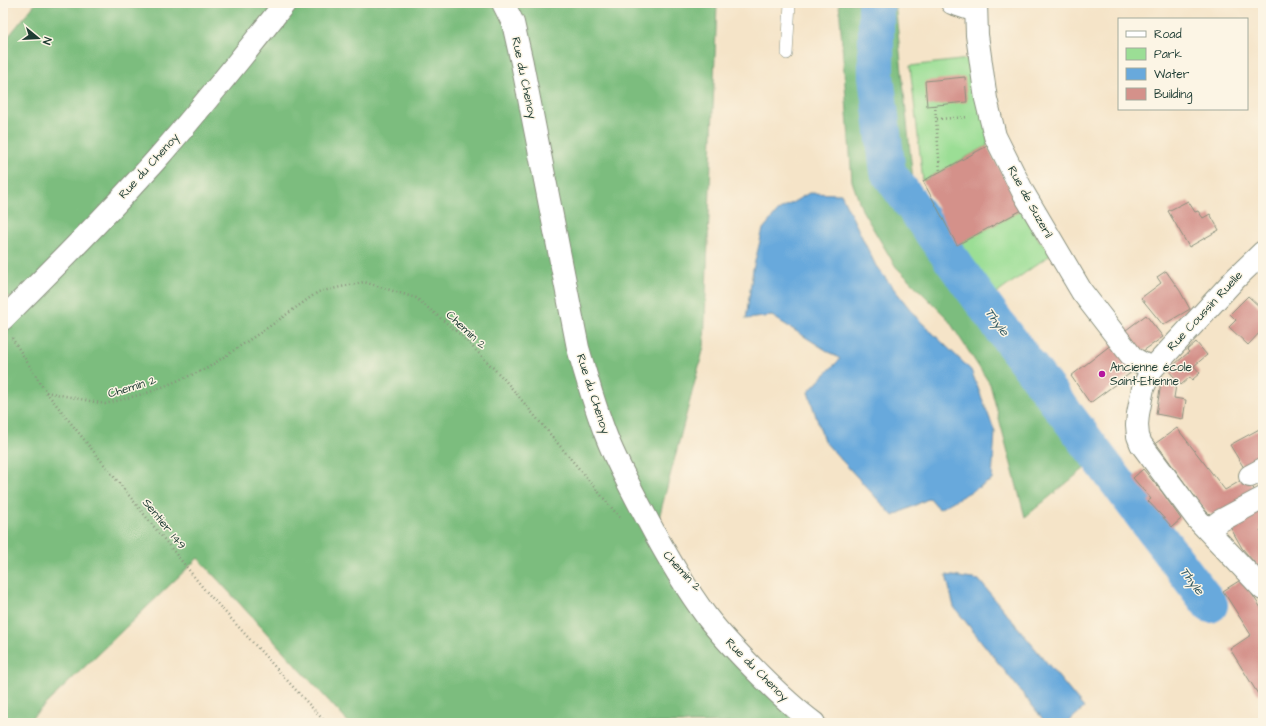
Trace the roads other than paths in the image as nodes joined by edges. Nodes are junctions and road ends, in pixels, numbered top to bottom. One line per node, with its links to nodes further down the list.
1 (285, 3): 8 (street, Rue du Chenoy)
2 (503, 3): 13 (street, Rue du Chenoy)
3 (790, 3): 6 (lane)
4 (952, 3): 5 (street)
5 (976, 7): 9 (street, Rue de Suzeril)
6 (787, 54)
7 (1263, 252): 9 (street, Rue Coussin Ruelle)
8 (7, 328)
9 (1152, 369): 11 (street, Rue Coussin Ruelle)
10 (1263, 498): 11 (street)
11 (1208, 530): 12 (street, Rue Coussin Ruelle)
12 (1263, 589)
13 (814, 723)

